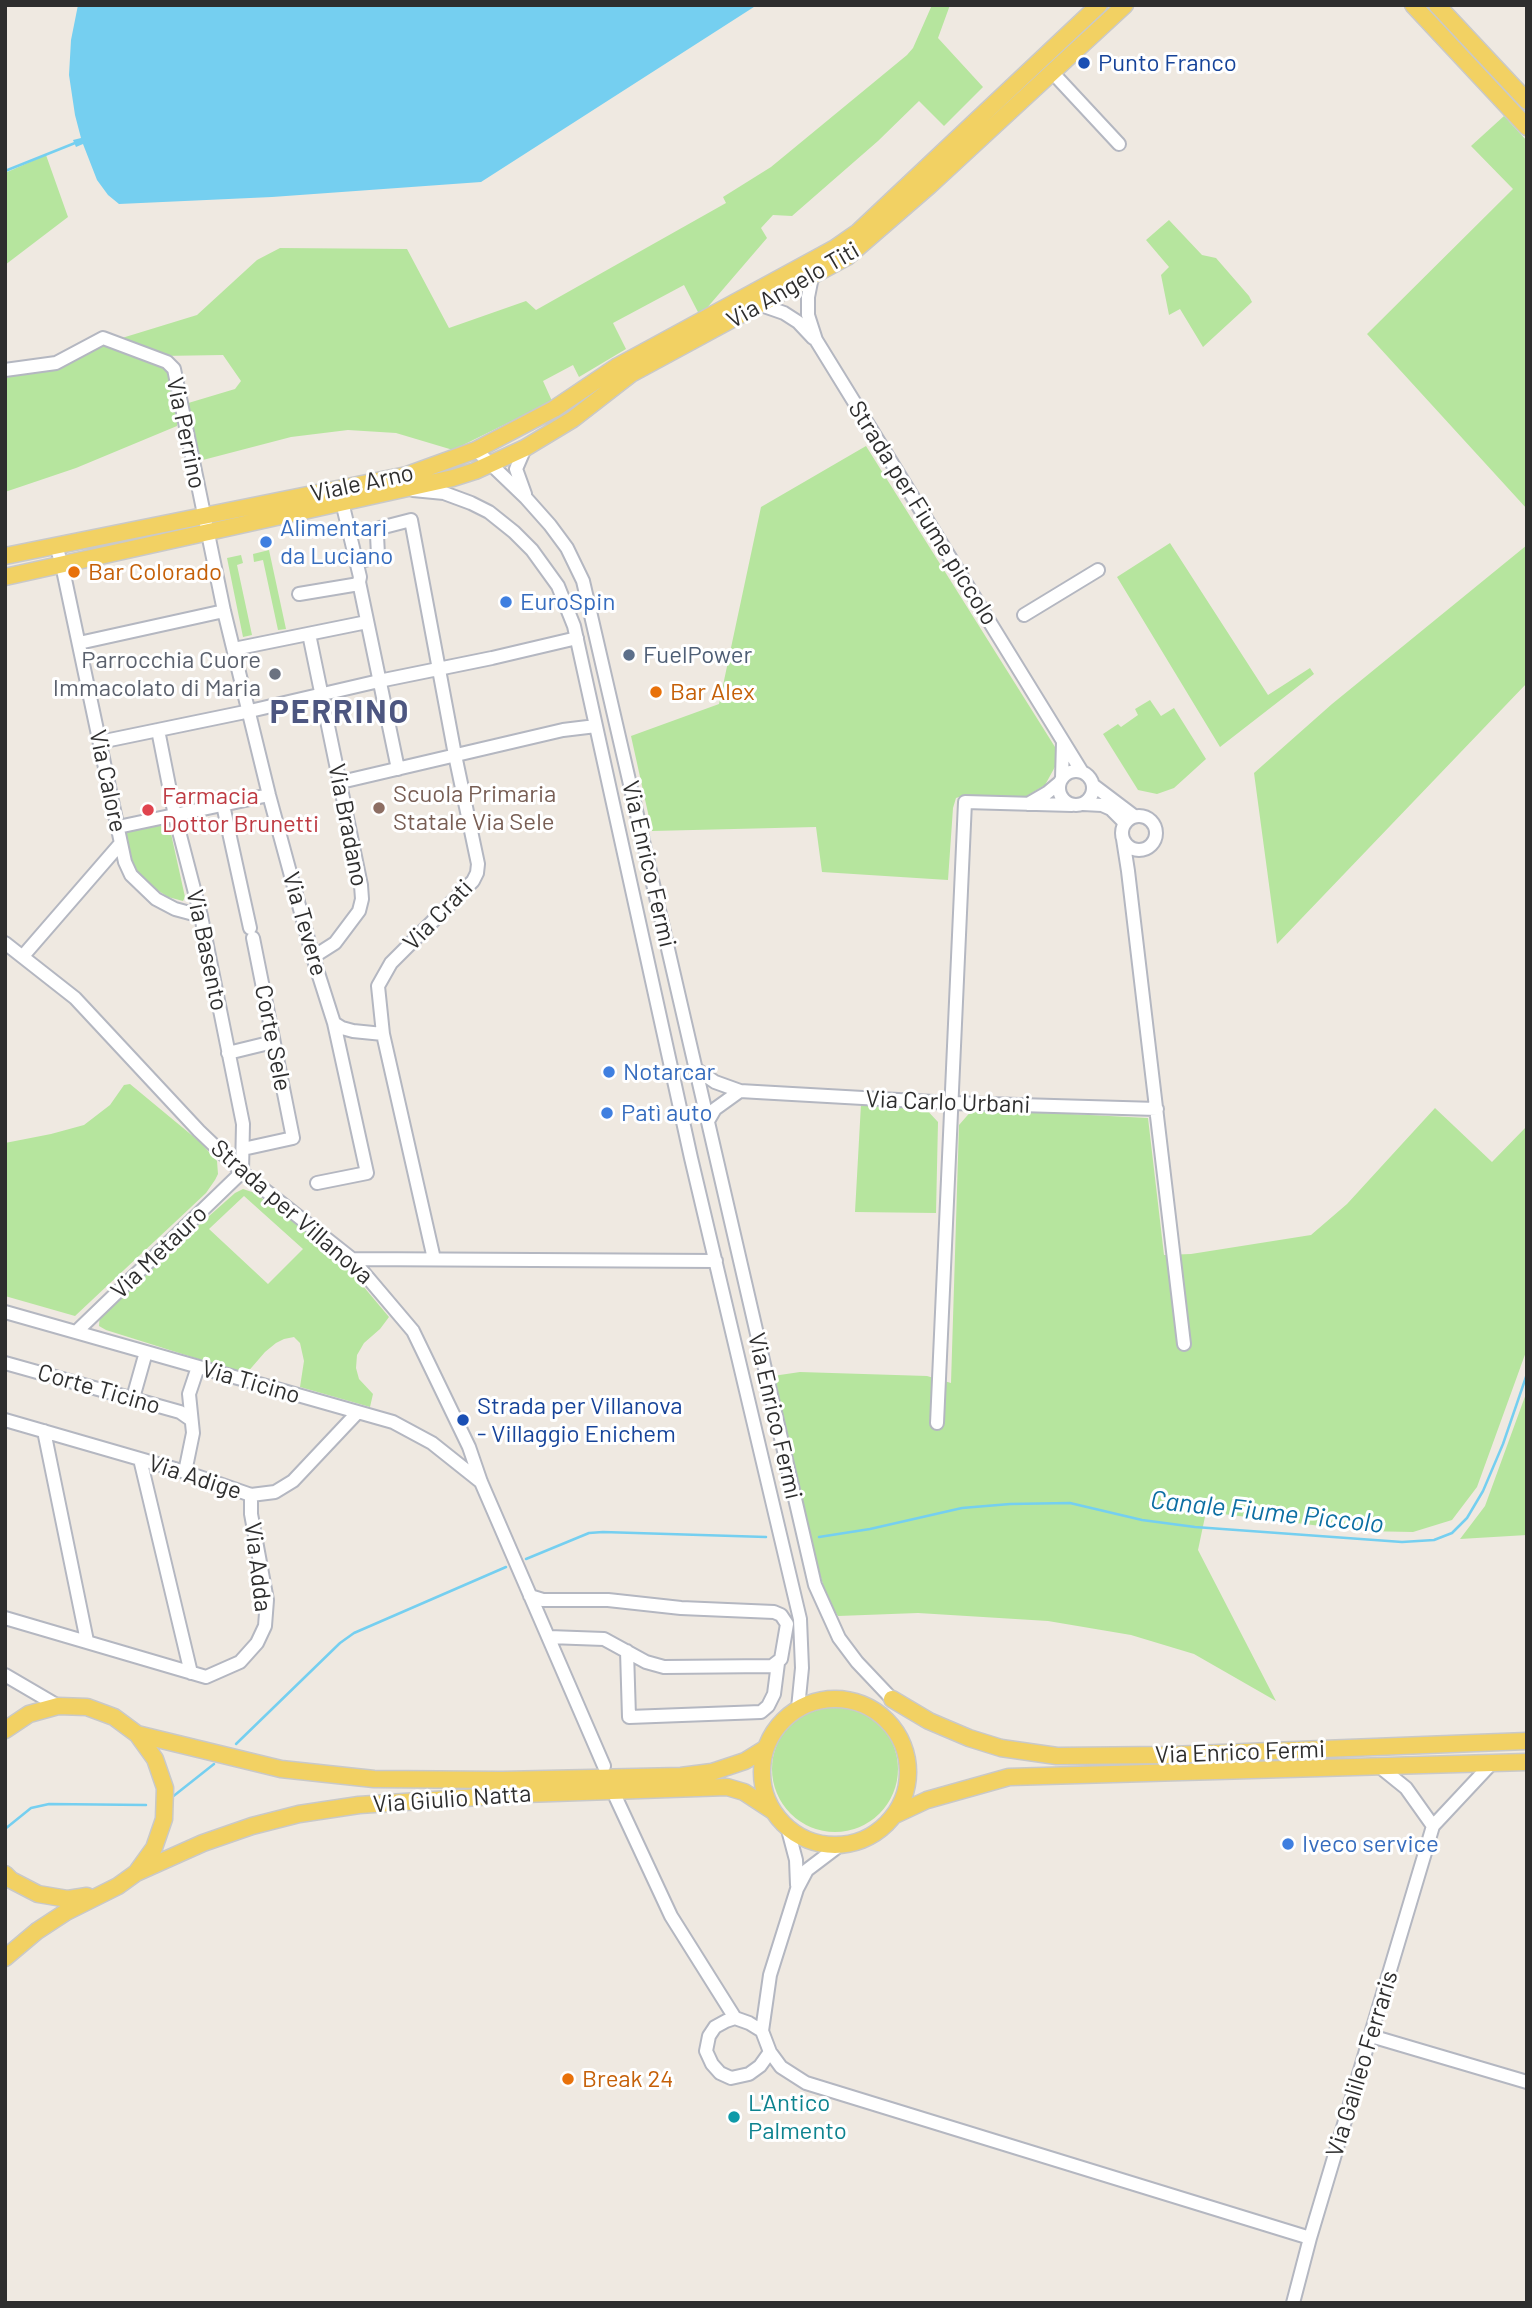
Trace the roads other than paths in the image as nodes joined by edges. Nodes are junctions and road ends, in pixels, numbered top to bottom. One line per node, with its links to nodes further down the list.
1 (1099, 5): 5 (main road, Via Angelo Titi)
2 (1125, 5): 5 (main road, Via Angelo Titi)
3 (1413, 5): 7 (main road)
4 (1437, 5): 6 (main road)
5 (1046, 69): 8 (street); 9 (main road, Via Angelo Titi); 14 (main road, Via Angelo Titi)
6 (1524, 91)
7 (1527, 127)
8 (1119, 144)
9 (812, 277): 10 (main road, Via Angelo Titi); 11 (street, Strada per Fiume piccolo)
10 (761, 305): 11 (street); 13 (main road, Via Angelo Titi)
11 (816, 340): 41 (street, Strada per Fiume piccolo)
12 (5, 370): 19 (street, Via Perrino)
13 (525, 447): 15 (main road, Via Angelo Titi); 17 (street, Via Enrico Fermi)
14 (476, 450): 15 (street, Via Enrico Fermi); 19 (main road, Viale Arno)
15 (491, 463): 16 (main road, Viale Arno); 17 (street, Via Enrico Fermi)
16 (406, 489): 18 (main road, Viale Arno); 32 (street, Via Enrico Fermi)
17 (526, 498): 68 (street, Via Enrico Fermi)
18 (342, 502): 19 (main road, Viale Arno); 22 (street)
19 (206, 524): 20 (main road, Viale Arno); 23 (main road, Viale Arno); 28 (street, Via Tevere)
20 (56, 546): 21 (main road, Viale Arno); 23 (street, Via Calore)
21 (5, 556)
22 (356, 562): 26 (street); 35 (street, Via Crati)
23 (62, 565): 25 (main road, Viale Arno); 33 (street, Via Calore)
24 (1098, 570): 29 (street)
25 (5, 577)
26 (359, 583): 27 (street); 30 (street)
27 (299, 594)
28 (224, 611): 33 (street); 34 (street, Via Tevere)
29 (1024, 615)
30 (367, 622): 31 (street); 36 (street)
31 (309, 634): 34 (street); 37 (street, Via Bradano)
32 (577, 638): 35 (street); 39 (street, Via Enrico Fermi)
33 (79, 643): 42 (street, Via Calore)
34 (233, 649): 38 (street, Via Tevere)
35 (439, 670): 36 (street); 43 (street, Via Crati)
36 (379, 681): 37 (street); 44 (street)
37 (323, 694): 38 (street); 47 (street, Via Bradano)
38 (250, 711): 40 (street); 49 (street, Via Tevere)
39 (596, 726): 43 (street); 78 (street, Via Enrico Fermi)
40 (158, 730): 42 (street); 53 (street, Via Basento)
41 (1063, 741): 45 (street, Strada per Fiume piccolo); 46 (street)
42 (100, 742): 55 (street, Via Calore)
43 (455, 755): 44 (street); 65 (street, Via Crati)
44 (398, 769): 47 (street)
45 (1082, 772): 46 (street); 48 (street)
46 (1060, 780): 50 (street); 51 (street)
47 (341, 782): 63 (street, Via Bradano)
48 (1093, 785): 51 (street); 54 (street)
49 (269, 795): 52 (street); 63 (street, Via Tevere)
50 (1028, 804): 51 (street); 70 (street)
51 (1078, 804): 54 (street)
52 (223, 805): 53 (street); 66 (street, Corte Sele)
53 (175, 816): 55 (street); 60 (street, Via Basento)
54 (1129, 819): 56 (street); 58 (street)
55 (118, 827): 57 (street, Via Calore)
56 (1122, 839): 58 (street); 59 (street)
57 (121, 843): 60 (street, Via Calore); 62 (street)
58 (1141, 850): 59 (street)
59 (1128, 871): 71 (street)
60 (201, 916): 67 (street, Via Basento)
61 (5, 943): 62 (street, Strada per Villanova)
62 (23, 956): 74 (street, Strada per Villanova)
63 (313, 957): 64 (street, Via Tevere)
64 (334, 1023): 65 (street); 75 (street, Via Tevere)
65 (383, 1034): 77 (street, Via Crati)
66 (273, 1042): 67 (street); 73 (street, Corte Sele)
67 (228, 1053): 73 (street, Via Basento)
68 (695, 1069): 69 (street, Via Carlo Urbani); 72 (street, Via Enrico Fermi)
69 (740, 1091): 70 (street, Via Carlo Urbani); 72 (street)
70 (951, 1103): 71 (street, Via Carlo Urbani); 89 (street)
71 (1157, 1109): 81 (street)
72 (708, 1121): 103 (street, Via Enrico Fermi)
73 (243, 1149): 74 (street, Via Basento)
74 (243, 1172): 76 (street, Strada per Villanova); 80 (street, Via Metauro)
75 (317, 1183)
76 (352, 1259): 77 (street); 93 (street, Strada per Villanova)
77 (434, 1259): 78 (street)
78 (716, 1261): 106 (street, Via Enrico Fermi)
79 (5, 1312): 80 (street, Via Ticino)
80 (76, 1332): 82 (street, Via Ticino)
81 (1184, 1344)
82 (146, 1352): 84 (street, Via Ticino); 85 (street)
83 (5, 1363): 85 (street, Corte Ticino)
84 (198, 1367): 86 (street, Via Ticino); 87 (street)
85 (133, 1398): 87 (street, Corte Ticino)
86 (358, 1412): 93 (street, Via Ticino); 94 (street, Via Adige)
87 (190, 1419): 92 (street)
88 (5, 1420): 90 (street, Via Adige)
89 (937, 1423)
90 (44, 1431): 91 (street, Via Adige); 98 (street)
91 (140, 1459): 92 (street, Via Adige); 101 (street)
92 (185, 1472): 94 (street, Via Adige)
93 (481, 1482): 95 (street, Strada per Villanova)
94 (251, 1496): 101 (street, Via Adda)
95 (530, 1596): 97 (street, Strada per Villanova); 100 (street)
96 (5, 1618): 98 (street, Via Adda)
97 (548, 1637): 99 (street); 114 (street, Strada per Villanova)
98 (87, 1641): 101 (street, Via Adda)
99 (627, 1651): 100 (street); 100 (street)
100 (778, 1663)
101 (191, 1673)
102 (5, 1675): 105 (street)
103 (892, 1699): 104 (main road); 108 (main road); 110 (main road, Via Enrico Fermi)
104 (863, 1703): 106 (main road); 108 (main road)
105 (58, 1706): 107 (main road); 109 (main road)
106 (798, 1708): 111 (main road)
107 (5, 1730)
108 (897, 1731): 118 (main road)
109 (137, 1734): 111 (main road, Via Giulio Natta); 122 (main road)
110 (1527, 1741)
111 (766, 1748): 117 (main road)
112 (1527, 1762): 113 (main road, Via Enrico Fermi)
113 (1492, 1763): 115 (main road, Via Enrico Fermi); 120 (street)
114 (604, 1766)
115 (1380, 1768): 118 (main road, Via Enrico Fermi); 120 (street)
116 (616, 1798): 127 (street)
117 (773, 1811): 119 (main road); 122 (main road, Via Giulio Natta)
118 (895, 1815): 121 (main road)
119 (787, 1826): 121 (main road); 124 (street)
120 (1433, 1826): 129 (street, Via Galileo Ferraris)
121 (840, 1845): 124 (street)
122 (135, 1873): 125 (main road)
123 (5, 1874): 125 (main road)
124 (797, 1889): 128 (street)
125 (98, 1895): 126 (main road)
126 (5, 1958)
127 (735, 2018): 128 (street); 130 (street)
128 (762, 2031): 130 (street)
129 (1371, 2036): 131 (street); 132 (street, Via Galileo Ferraris)
130 (770, 2052): 132 (street)
131 (1527, 2082)
132 (1310, 2238): 133 (street, Via Galileo Ferraris)
133 (1293, 2303)

